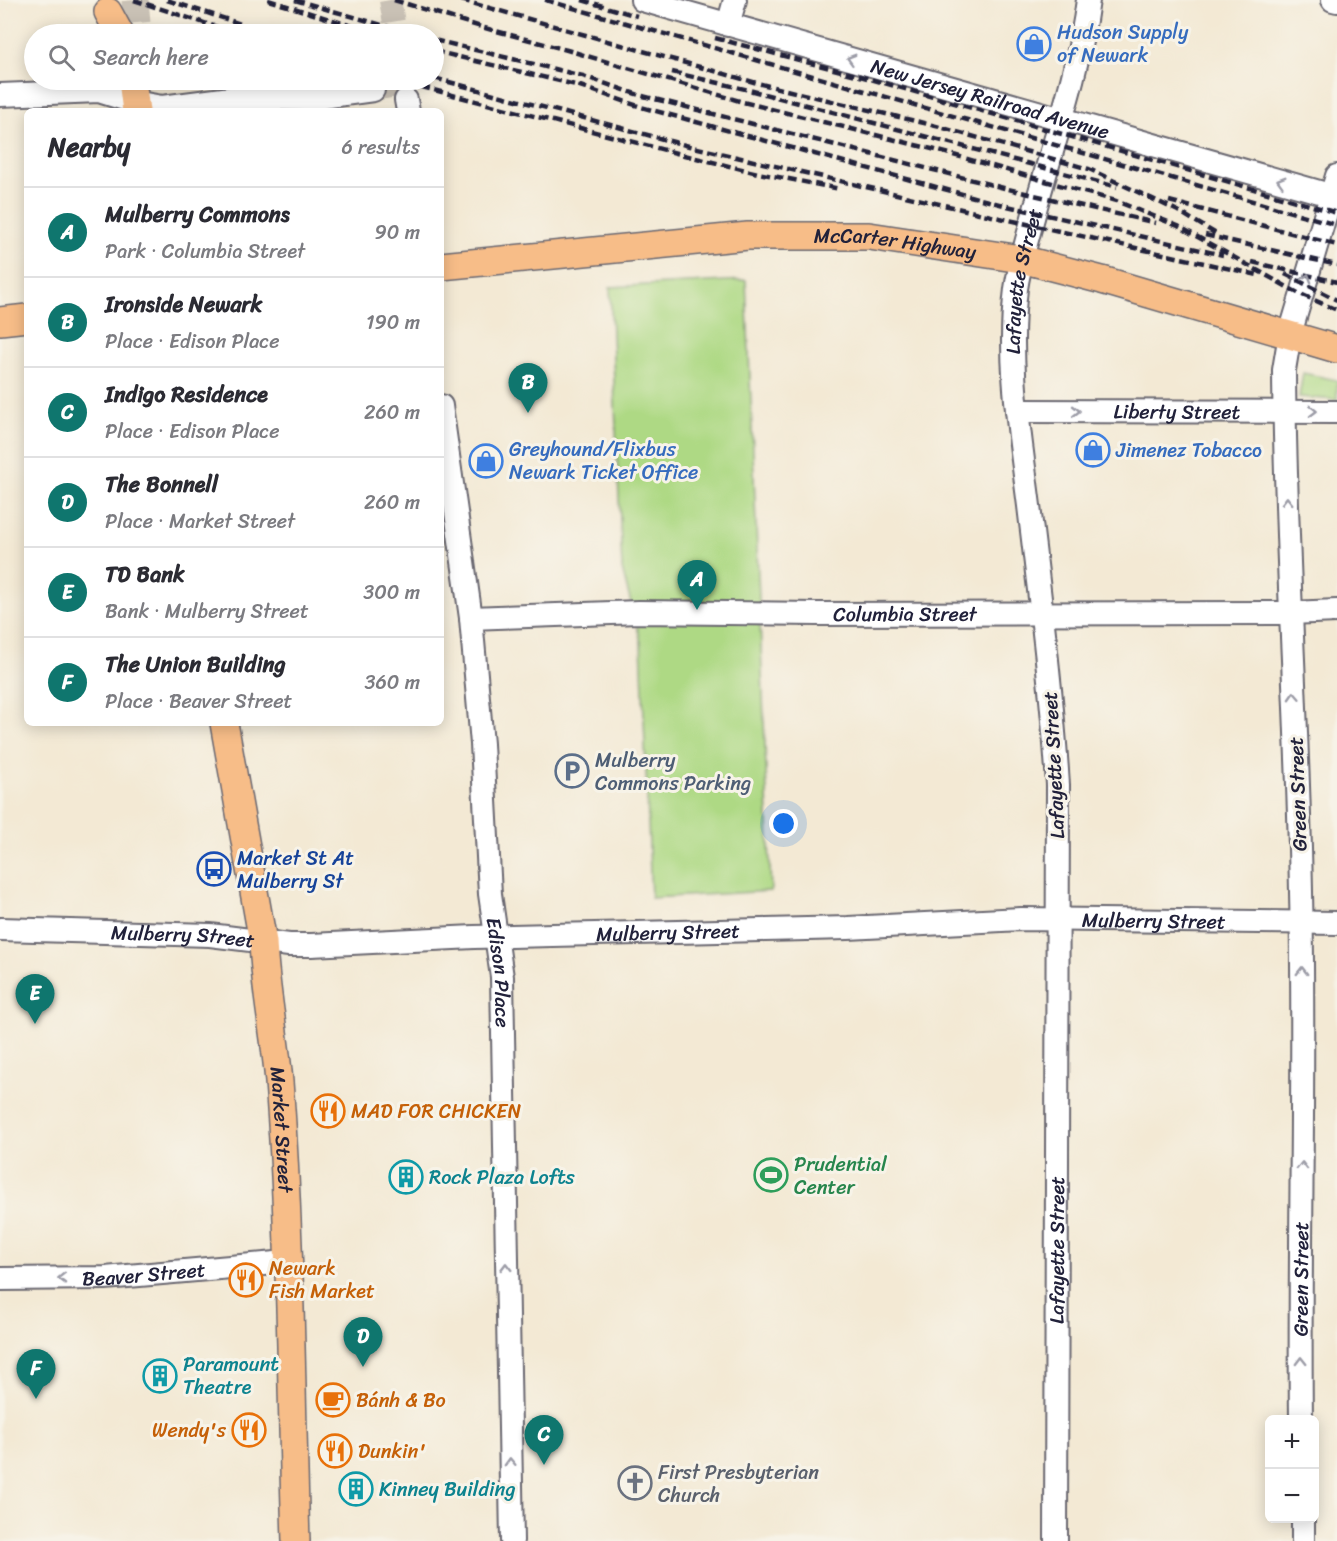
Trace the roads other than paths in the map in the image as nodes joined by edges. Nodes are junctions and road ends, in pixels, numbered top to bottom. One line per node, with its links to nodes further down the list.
1 (642, 0): 4 (street, New Jersey Railroad Avenue)
2 (735, 0): 4 (street)
3 (1088, 0): 8 (street, Lafayette Street)
4 (728, 25): 8 (street, New Jersey Railroad Avenue, one-way to 4)
5 (373, 90): 7 (street)
6 (0, 95): 7 (street)
7 (134, 98)
8 (1061, 119): 9 (street, New Jersey Railroad Avenue, one-way to 8); 10 (street, Lafayette Street)
9 (1335, 189): 14 (street, Green Street, one-way to 9)
10 (1021, 259): 11 (main road, McCarter Highway); 14 (main road, McCarter Highway); 16 (street, Lafayette Street)
11 (444, 266)
12 (24, 318): 13 (main road)
13 (0, 321)
14 (1290, 334): 15 (main road, McCarter Highway); 17 (street, Green Street)
15 (1337, 349)
16 (1017, 411): 17 (street, Liberty Street, one-way to 17); 21 (street, Lafayette Street)
17 (1285, 411): 18 (street, Liberty Street, one-way to 18); 22 (street, Green Street, one-way to 17)
18 (1337, 412)
19 (444, 427): 23 (street, Edison Place)
20 (1337, 611): 22 (street, Columbia Street)
21 (1042, 612): 22 (street, Columbia Street); 23 (street, Columbia Street); 25 (street, Lafayette Street)
22 (1290, 613): 26 (street, Green Street, one-way to 22)
23 (471, 618): 29 (street, Edison Place)
24 (225, 726): 30 (main road, Market Street)
25 (1057, 919): 26 (street, Mulberry Street); 29 (street, Mulberry Street); 37 (street, Lafayette Street)
26 (1302, 922): 27 (street, Mulberry Street); 33 (street, Green Street, one-way to 26)
27 (1337, 923)
28 (0, 929): 30 (street, Mulberry Street)
29 (496, 936): 30 (street, Mulberry Street); 36 (street, Edison Place, one-way to 29)
30 (263, 942): 31 (main road, Market Street)
31 (287, 1262): 32 (street, Beaver Street, one-way to 32); 35 (main road, Market Street)
32 (0, 1279)
33 (1302, 1415)
34 (1303, 1523): 38 (street)
35 (296, 1541)
36 (512, 1541)
37 (1056, 1541)
38 (1303, 1541)

